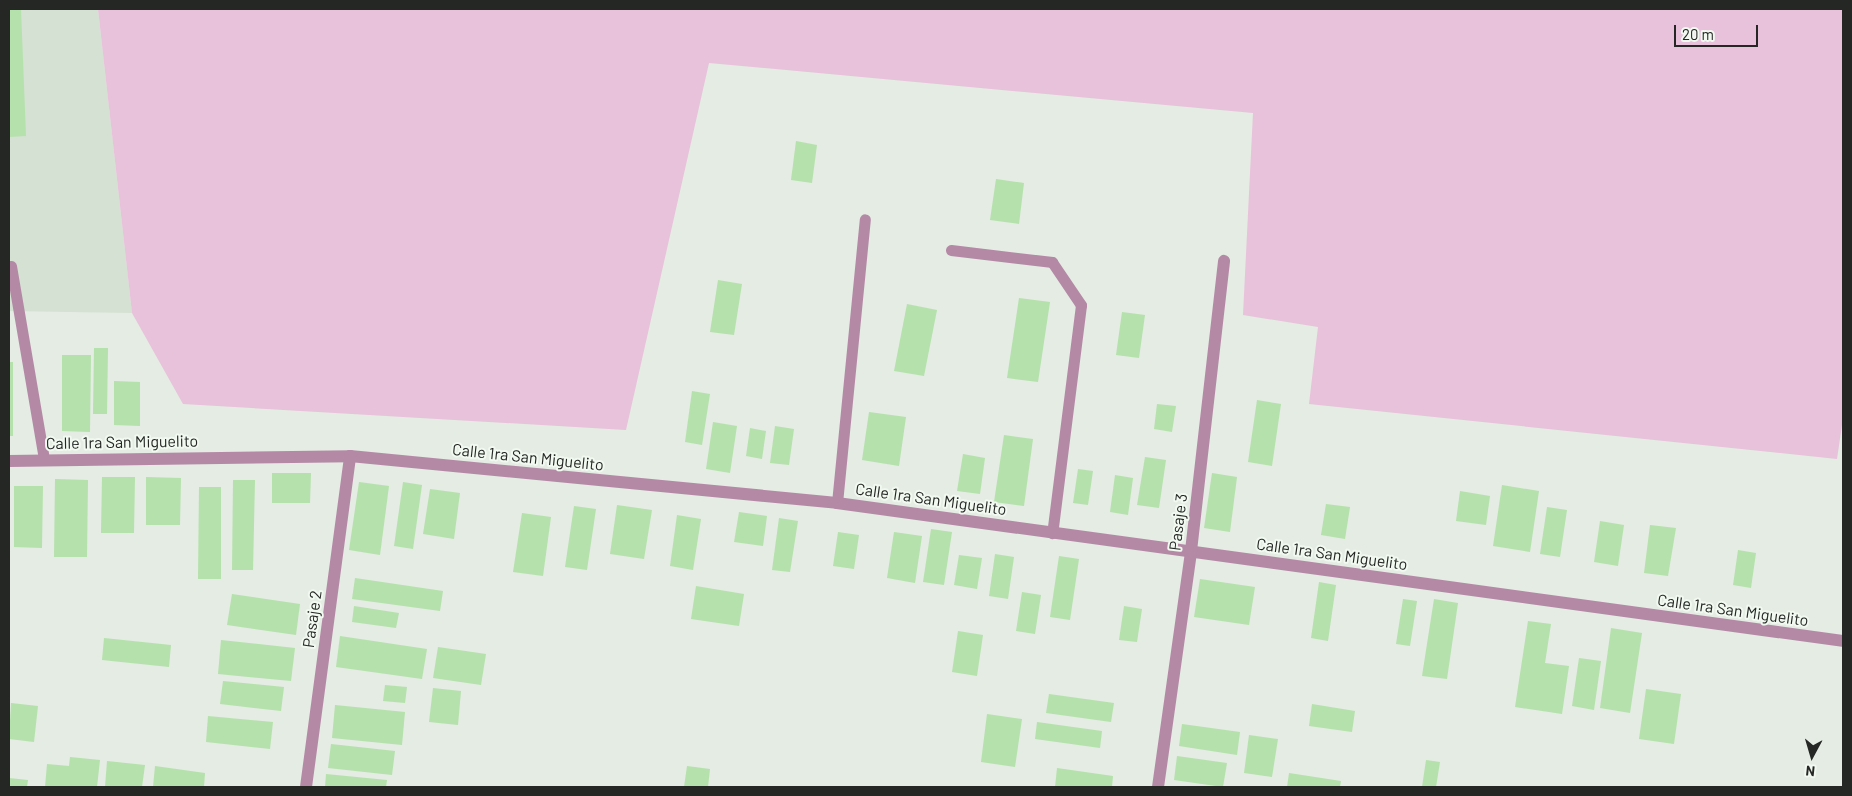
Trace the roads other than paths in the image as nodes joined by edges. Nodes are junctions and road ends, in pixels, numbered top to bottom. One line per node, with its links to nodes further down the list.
1 (865, 219): 8 (lane)
2 (951, 250): 9 (lane)
3 (1224, 261): 10 (street, Pasaje 3)
4 (11, 266): 6 (lane)
5 (350, 456): 6 (street, Calle 1ra San Miguelito); 8 (street, Calle 1ra San Miguelito); 12 (street, Pasaje 2)
6 (44, 458): 7 (street, Calle 1ra San Miguelito)
7 (9, 461)
8 (838, 503): 9 (street, Calle 1ra San Miguelito)
9 (1052, 533): 10 (street, Calle 1ra San Miguelito)
10 (1191, 551): 11 (street, Calle 1ra San Miguelito); 13 (street, Pasaje 3)
11 (1843, 641)
12 (306, 787)
13 (1158, 787)

